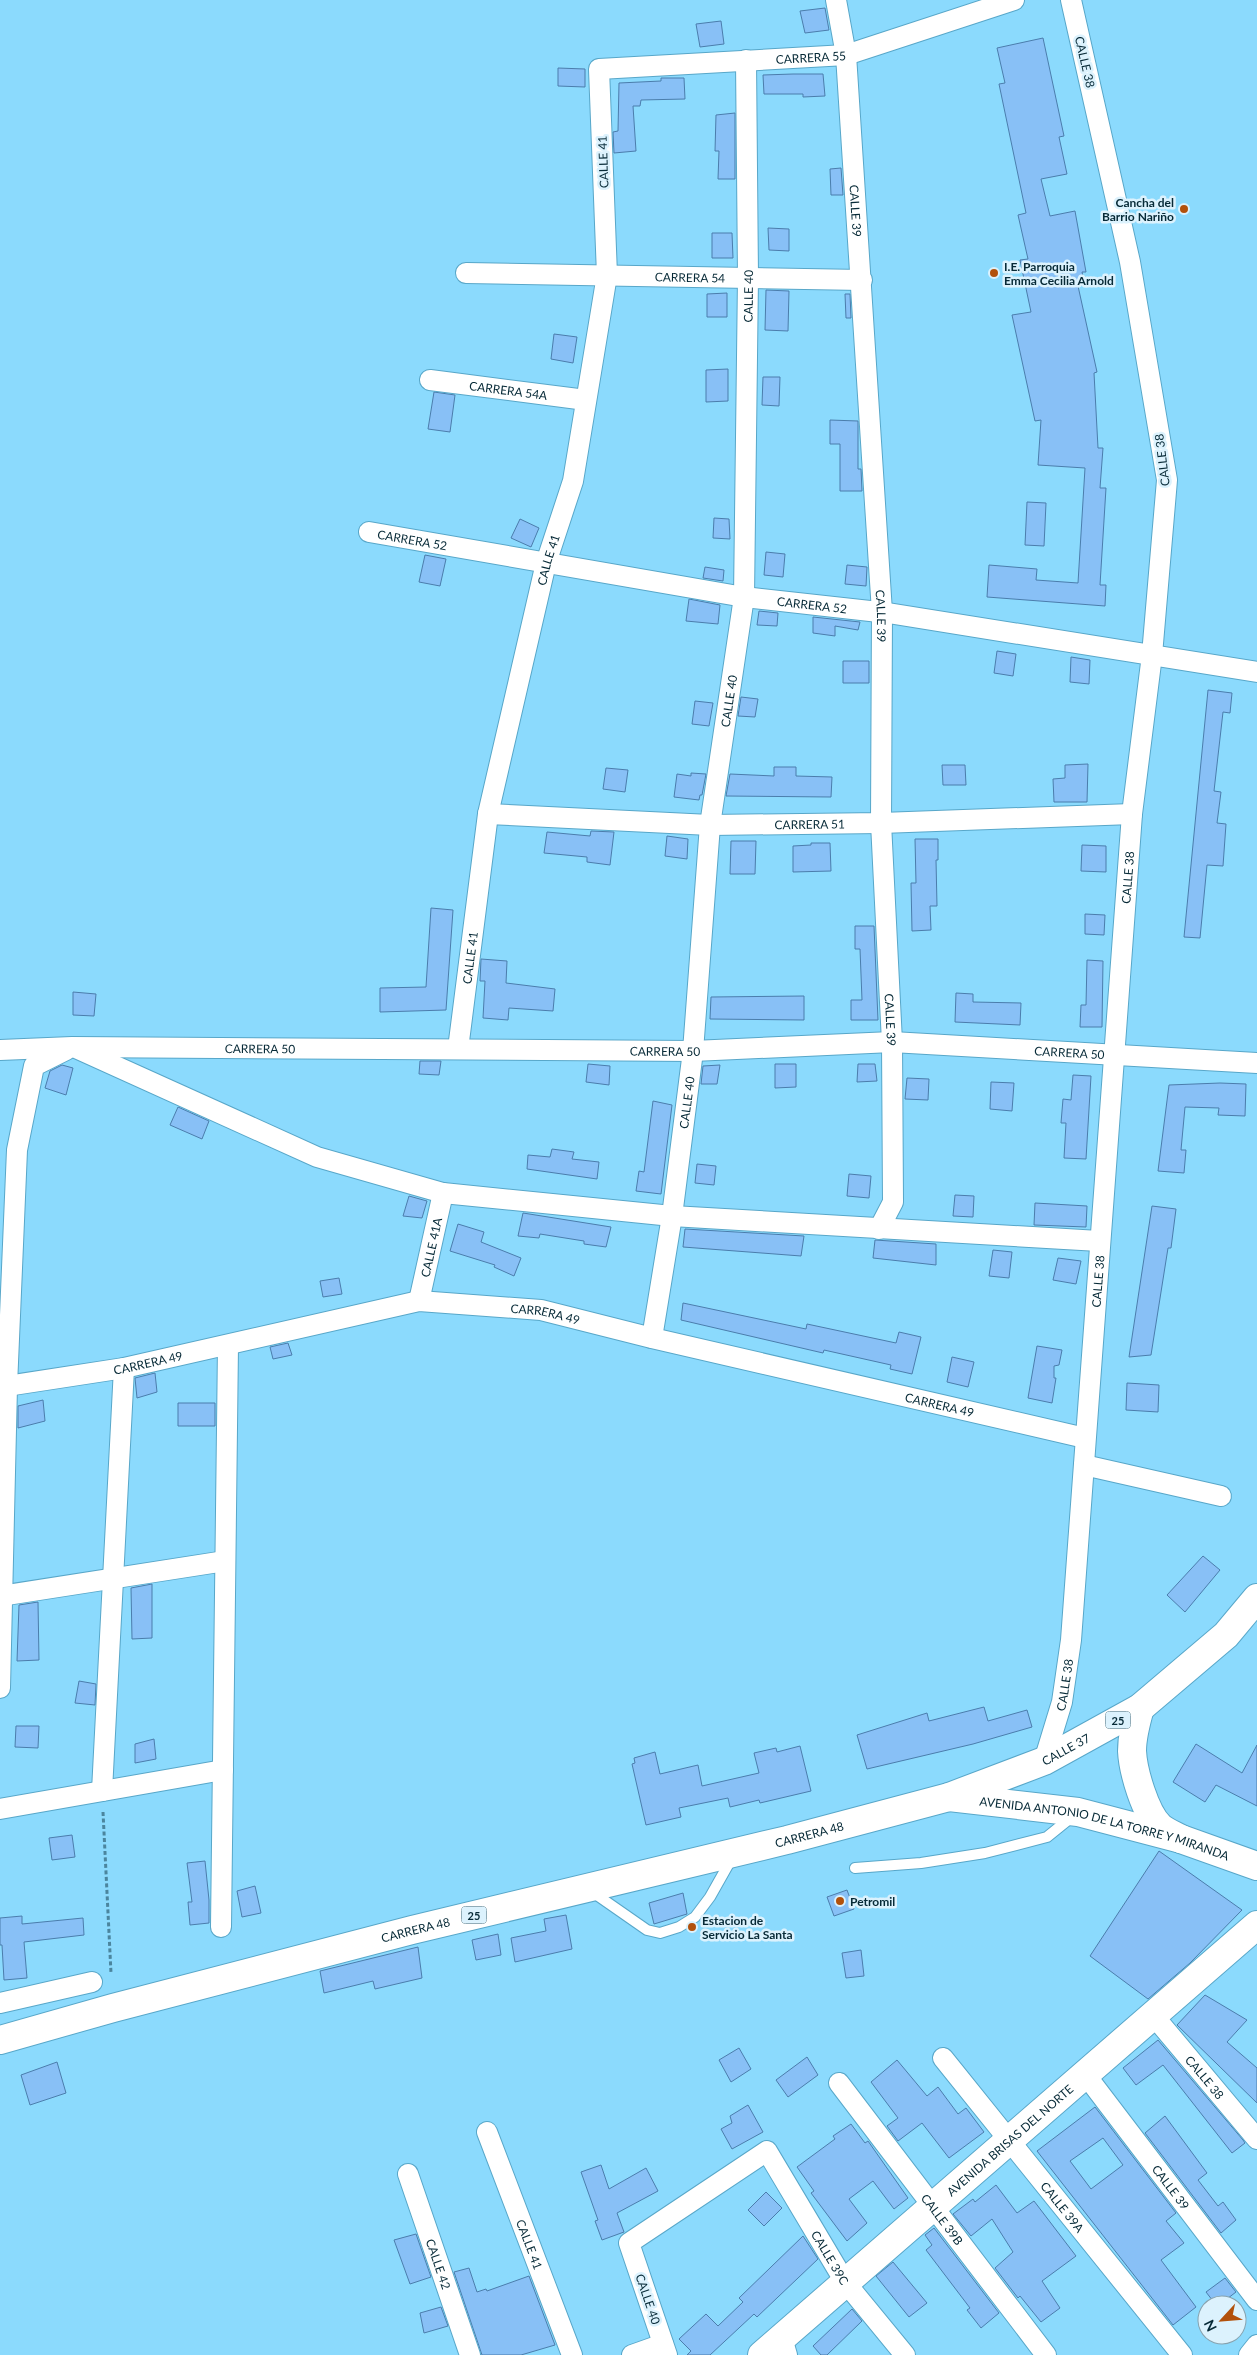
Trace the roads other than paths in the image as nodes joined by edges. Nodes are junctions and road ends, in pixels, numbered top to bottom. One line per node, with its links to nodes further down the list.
1 (836, 0): 4 (street, CALLE 39)
2 (1014, 0): 4 (street, CARRERA 55)
3 (1071, 0): 17 (street, CALLE 38)
4 (846, 55): 5 (street, CARRERA 55); 10 (street, CALLE 39)
5 (746, 60): 6 (street, CARRERA 55); 9 (street, CALLE 40)
6 (599, 69): 8 (street, CALLE 41)
7 (466, 273): 8 (street, CARRERA 54)
8 (607, 275): 9 (street, CARRERA 54); 12 (street, CALLE 41)
9 (748, 277): 10 (street, CARRERA 54); 15 (street, CALLE 40)
10 (862, 280): 16 (street, CALLE 39)
11 (430, 380): 12 (street, CARRERA 54A)
12 (586, 400): 14 (street, CALLE 41)
13 (368, 532): 14 (street, CARRERA 52)
14 (546, 562): 15 (street, CARRERA 52); 19 (street, CALLE 41)
15 (744, 597): 16 (street, CARRERA 52); 22 (street, CALLE 40)
16 (882, 612): 17 (street, CARRERA 52); 21 (street, CALLE 39)
17 (1152, 655): 18 (street, CARRERA 52); 20 (street, CALLE 38)
18 (1257, 672)
19 (488, 814): 22 (street, CARRERA 51); 25 (street, CALLE 41)
20 (1132, 814): 21 (street, CARRERA 51); 28 (street, CALLE 38)
21 (880, 823): 22 (street, CARRERA 51); 23 (street, CALLE 39)
22 (710, 825): 27 (street, CALLE 40)
23 (892, 1042): 27 (street, CARRERA 50); 28 (street, CARRERA 50); 32 (street, CALLE 39)
24 (72, 1047): 25 (street, CARRERA 50); 26 (street, CARRERA 50); 30 (street); 38 (street)
25 (458, 1049): 27 (street, CARRERA 50)
26 (0, 1050)
27 (693, 1051): 31 (street, CALLE 40)
28 (1114, 1056): 29 (street, CARRERA 50); 33 (street, CALLE 38)
29 (1257, 1063)
30 (443, 1193): 31 (street); 34 (street, CALLE 41A)
31 (672, 1216): 32 (street); 35 (street, CALLE 40)
32 (879, 1229): 33 (street)
33 (1099, 1242): 39 (street, CALLE 38)
34 (419, 1301): 35 (street, CARRERA 49); 36 (street, CARRERA 49)
35 (652, 1338): 39 (street, CARRERA 49)
36 (228, 1345): 37 (street, CARRERA 49); 42 (street)
37 (124, 1368): 38 (street, CARRERA 49); 43 (street)
38 (4, 1387): 44 (street)
39 (1085, 1438): 40 (street, CALLE 38)
40 (1084, 1465): 41 (street); 48 (street, CALLE 38)
41 (1222, 1496)
42 (225, 1561): 43 (street); 49 (street)
43 (113, 1577): 44 (street); 50 (street)
44 (1, 1595): 46 (street)
45 (1257, 1598): 47 (main road, CALLE 37 / 25)
46 (0, 1688)
47 (1140, 1708): 48 (main road, CALLE 37 / 25); 54 (main road)
48 (1044, 1761): 51 (main road, CALLE 37 / 25)
49 (223, 1770): 50 (street); 60 (street)
50 (102, 1791): 52 (street)
51 (949, 1797): 53 (main road, AVENIDA ANTONIO DE LA TORRE Y MIRANDA); 55 (main road, CARRERA 48 / 25)
52 (0, 1809)
53 (1078, 1812): 54 (main road, AVENIDA ANTONIO DE LA TORRE Y MIRANDA); 57 (lane)
54 (1180, 1839): 56 (main road, AVENIDA ANTONIO DE LA TORRE Y MIRANDA)
55 (735, 1852): 58 (main road, CARRERA 48 / 25); 58 (lane)
56 (1257, 1866)
57 (855, 1868)
58 (586, 1888): 64 (main road, CARRERA 48 / 25)
59 (1257, 1925): 63 (main road, AVENIDA BRISAS DEL NORTE)
60 (221, 1927)
61 (92, 1982): 62 (street)
62 (0, 2003)
63 (1153, 2015): 66 (main road, AVENIDA BRISAS DEL NORTE); 69 (street, CALLE 38)
64 (0, 2040)
65 (943, 2058): 70 (street, CALLE 39A)
66 (1085, 2074): 70 (main road, AVENIDA BRISAS DEL NORTE); 75 (street, CALLE 39)
67 (840, 2083): 72 (street, CALLE 39B)
68 (487, 2132): 80 (street, CALLE 41)
69 (1257, 2139)
70 (1008, 2141): 72 (main road, AVENIDA BRISAS DEL NORTE); 84 (street, CALLE 39A)
71 (408, 2174): 79 (street, CALLE 42)
72 (933, 2206): 74 (main road, AVENIDA BRISAS DEL NORTE); 83 (street, CALLE 39B)
73 (629, 2243): 74 (street, CALLE 39C); 77 (street, CALLE 40)
74 (846, 2282): 78 (main road, AVENIDA BRISAS DEL NORTE); 82 (street, CALLE 39C)
75 (1257, 2300)
76 (1257, 2345): 85 (street)
77 (665, 2349): 81 (street)
78 (777, 2349)
79 (470, 2355)
80 (572, 2355)
81 (632, 2355)
82 (906, 2355)
83 (1046, 2355)
84 (1182, 2355)
85 (1249, 2355)

